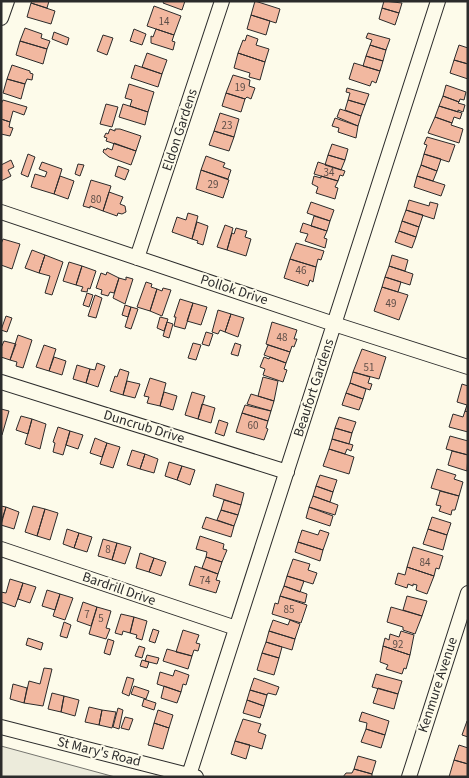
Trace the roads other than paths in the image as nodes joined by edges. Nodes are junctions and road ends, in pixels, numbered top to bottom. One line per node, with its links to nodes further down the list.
1 (7, 1): 4 (street)
2 (222, 1): 6 (street, Eldon Gardens)
3 (438, 1): 7 (street, Beaufort Gardens)
4 (1, 18)
5 (1, 212): 6 (street, Pollok Drive)
6 (137, 258): 7 (street, Pollok Drive)
7 (334, 324): 8 (street, Pollok Drive); 10 (street, Beaufort Gardens)
8 (468, 367)
9 (1, 382): 10 (street, Duncrub Drive)
10 (287, 472): 13 (street, Beaufort Gardens)
11 (1, 549): 13 (street, Bardrill Drive)
12 (468, 592): 16 (street, Kenmure Avenue)
13 (236, 628): 15 (street, Beaufort Gardens)
14 (1, 727): 15 (street, St Mary's Road)
15 (192, 776)
16 (409, 777)

